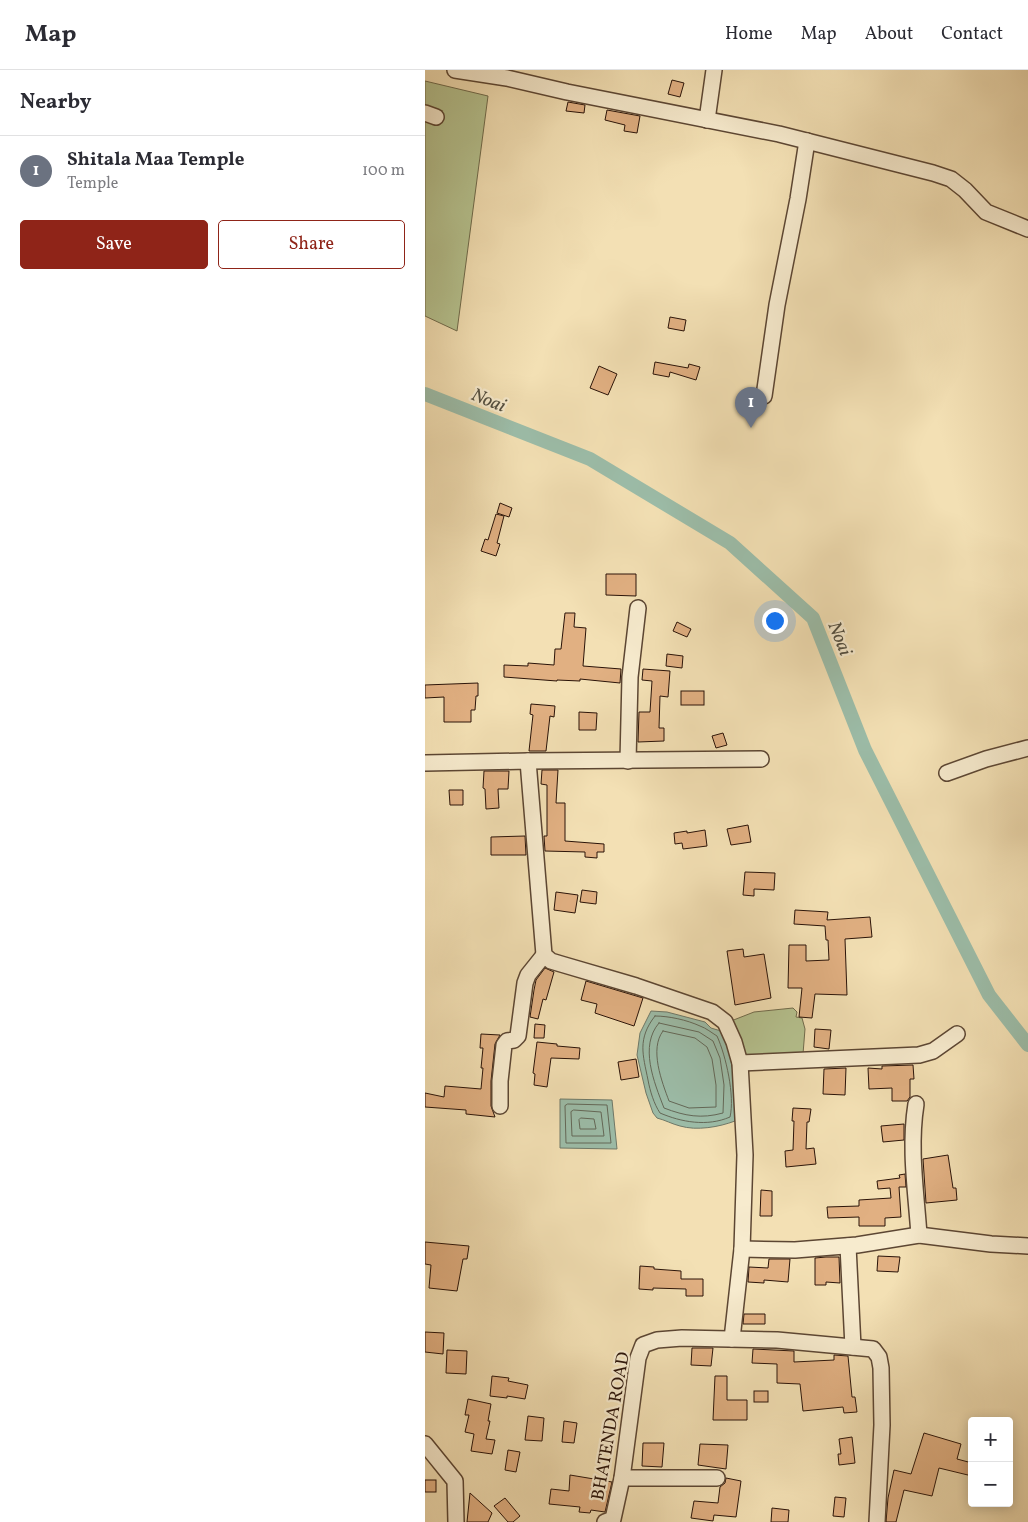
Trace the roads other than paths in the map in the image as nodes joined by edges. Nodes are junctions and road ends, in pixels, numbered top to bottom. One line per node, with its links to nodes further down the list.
1 (455, 70): 3 (street)
2 (714, 70): 4 (street)
3 (507, 74): 4 (street)
4 (707, 120): 5 (street)
5 (807, 141): 6 (street); 7 (street)
6 (1028, 229)
7 (764, 396)
8 (637, 608): 12 (street)
9 (1028, 748): 14 (street)
10 (761, 759): 12 (street)
11 (528, 760): 12 (street); 13 (street); 15 (street)
12 (628, 761)
13 (425, 762)
14 (947, 773)
15 (543, 955): 17 (street); 19 (street)
16 (957, 1034): 17 (street)
17 (740, 1063): 23 (street)
18 (916, 1104): 20 (street)
19 (500, 1106)
20 (919, 1235): 21 (street); 22 (street)
21 (848, 1246): 23 (street); 25 (street)
22 (1028, 1246)
23 (742, 1249): 24 (street)
24 (732, 1339): 25 (street, BHATENDA ROAD); 27 (street, BHATENDA ROAD)
25 (853, 1347): 31 (street, BHATENDA ROAD)
26 (425, 1444): 30 (street)
27 (622, 1478): 28 (street); 29 (street, BHATENDA ROAD)
28 (717, 1478)
29 (612, 1521)
30 (456, 1522)
31 (877, 1522)

